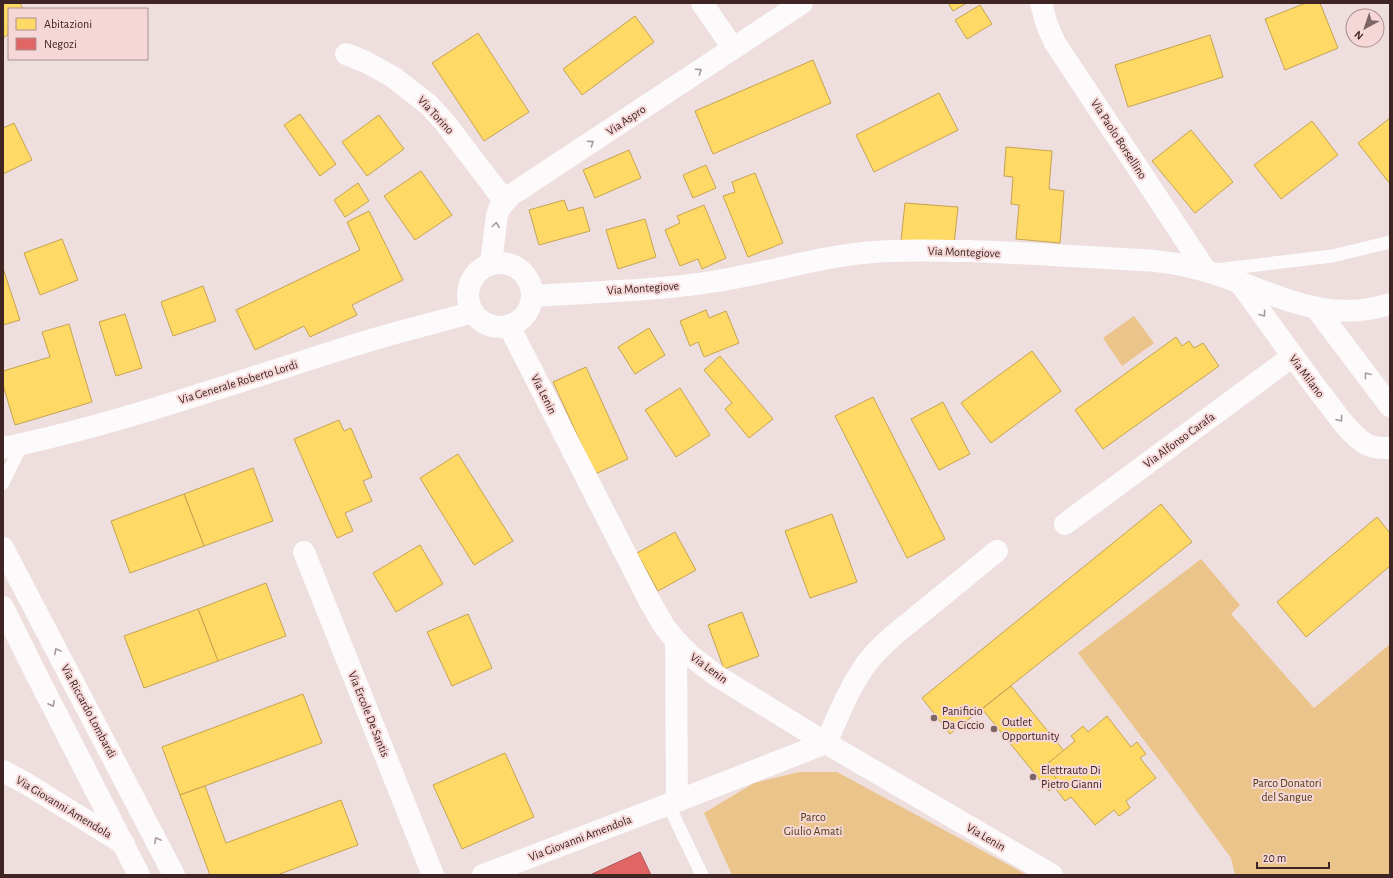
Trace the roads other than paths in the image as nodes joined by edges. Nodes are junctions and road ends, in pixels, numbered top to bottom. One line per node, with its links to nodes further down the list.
1 (702, 3): 4 (street)
2 (802, 3): 4 (street, Via Aspro)
3 (1041, 3): 9 (street, Via Paolo Borsellino)
4 (732, 48): 6 (street, Via Aspro, one-way to 4)
5 (346, 54): 6 (street, Via Torino)
6 (504, 200): 8 (street, one-way to 6)
7 (1390, 242): 9 (lane)
8 (491, 263): 11 (street); 14 (street)
9 (1206, 271): 10 (street, Via Montegiove); 11 (street, Via Montegiove)
10 (1240, 283): 13 (street, Via Montegiove); 16 (street, Via Milano, one-way to 16)
11 (532, 296): 15 (street)
12 (1390, 304): 13 (street, Via Montegiove)
13 (1316, 308): 17 (street, one-way to 13)
14 (473, 312): 15 (street); 18 (street, Via Generale Roberto Lordi)
15 (509, 326): 26 (street, Via Lenin)
16 (1293, 356): 19 (street, Via Milano, one-way to 19); 21 (street, Via Alfonso Carafa)
17 (1390, 406)
18 (13, 446): 20 (lane)
19 (1390, 448)
20 (3, 483)
21 (1065, 524)
22 (3, 548): 32 (street, Via Riccardo Lombardi, one-way to 22)
23 (304, 552): 33 (street, Via Ercole De Santis)
24 (998, 552): 27 (street)
25 (3, 607): 30 (street, one-way to 30)
26 (676, 641): 27 (street, Via Lenin); 29 (street)
27 (826, 743): 29 (street, Via Giovanni Amendola); 36 (street, Via Lenin)
28 (3, 771): 30 (street, Via Giovanni Amendola)
29 (673, 803): 34 (street, Via Giovanni Amendola); 35 (lane)
30 (124, 844): 31 (street)
31 (139, 875)
32 (174, 875)
33 (434, 875)
34 (483, 875)
35 (702, 875)
36 (1052, 875)

